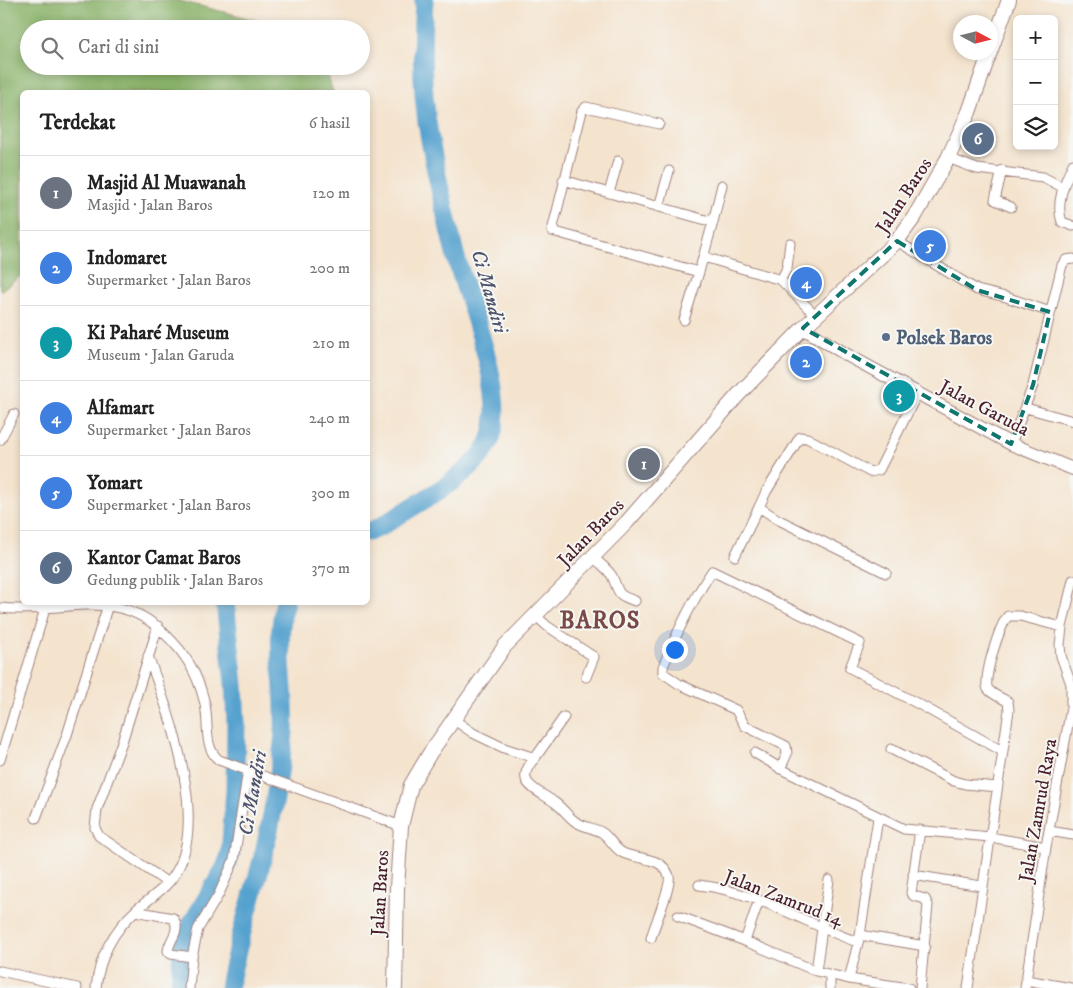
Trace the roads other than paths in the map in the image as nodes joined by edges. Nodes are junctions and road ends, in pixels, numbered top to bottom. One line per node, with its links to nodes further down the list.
1 (1009, 0): 2 (main road, Jalan Baros)
2 (998, 30)
3 (987, 60): 5 (main road, Jalan Baros)
4 (658, 124): 10 (street)
5 (948, 158): 8 (street); 18 (main road, Jalan Baros)
6 (618, 162): 13 (street)
7 (1073, 164): 12 (street)
8 (1002, 170): 12 (street); 15 (street)
9 (669, 171): 14 (street)
10 (563, 180): 13 (street); 22 (street)
11 (722, 185): 16 (street)
12 (1062, 187): 17 (street)
13 (609, 193): 14 (street)
14 (659, 207): 16 (street)
15 (1011, 207)
16 (713, 222): 20 (street)
17 (1073, 226)
18 (897, 241): 24 (street); 25 (main road, Jalan Baros)
19 (790, 243): 23 (street)
20 (704, 256): 22 (street); 23 (street)
21 (1073, 259): 24 (street)
22 (699, 272): 26 (street)
23 (781, 280): 25 (street)
24 (1050, 312): 29 (street)
25 (816, 316): 27 (main road, Jalan Baros)
26 (684, 320)
27 (803, 328): 28 (street, Jalan Garuda); 36 (main road, Jalan Baros)
28 (918, 392): 33 (street, Jalan Garuda); 35 (street)
29 (1026, 408): 31 (street); 33 (street)
30 (14, 414): 32 (street)
31 (1073, 421)
32 (0, 440)
33 (1012, 444): 34 (street, Jalan Garuda)
34 (1073, 469)
35 (760, 507): 37 (street); 38 (street)
36 (592, 556): 40 (street); 44 (main road, Jalan Baros)
37 (735, 556)
38 (886, 573)
39 (1073, 580): 46 (street, Jalan Zamrud Raya)
40 (635, 600)
41 (108, 605): 43 (street); 45 (street); 59 (street)
42 (0, 608): 43 (street)
43 (45, 609): 55 (street)
44 (535, 615): 48 (street); 50 (main road, Jalan Baros)
45 (158, 626): 47 (street); 56 (street)
46 (1062, 626): 52 (street); 63 (street, Jalan Zamrud Raya)
47 (148, 656): 69 (street); 69 (street)
48 (586, 677)
49 (564, 717): 54 (street)
50 (453, 719): 54 (street); 61 (main road, Jalan Baros)
51 (892, 749): 58 (street)
52 (1002, 751): 57 (street); 58 (street)
53 (755, 753): 57 (street)
54 (535, 758): 76 (street)
55 (0, 760)
56 (244, 769): 61 (street); 80 (street)
57 (780, 769): 60 (street)
58 (997, 787): 65 (street)
59 (36, 818)
60 (878, 818): 62 (street); 77 (street)
61 (401, 826): 89 (main road, Jalan Baros)
62 (920, 830): 65 (street); 67 (street)
63 (1049, 831): 64 (street); 66 (street, Jalan Zamrud Raya)
64 (1073, 835)
65 (990, 837): 66 (street); 71 (street)
66 (1046, 847): 85 (street, Jalan Zamrud Raya)
67 (914, 875): 71 (street); 79 (street)
68 (829, 880): 75 (street)
69 (168, 883): 73 (street)
70 (699, 885): 72 (street, Jalan Zamrud 14)
71 (981, 886): 93 (street)
72 (758, 900): 75 (street, Jalan Zamrud 14); 78 (street)
73 (135, 911): 80 (street); 87 (street)
74 (678, 916): 78 (street)
75 (821, 929): 77 (street, Jalan Zamrud 14); 82 (street)
76 (651, 938)
77 (858, 939): 79 (street, Jalan Zamrud 14); 84 (street)
78 (745, 941): 82 (street)
79 (925, 946): 92 (street)
80 (188, 956): 88 (street)
81 (0, 971): 86 (street)
82 (816, 971): 83 (street)
83 (830, 975): 84 (street); 90 (street)
84 (849, 979): 91 (street)
85 (1025, 984): 94 (street)
86 (77, 988)
87 (96, 988)
88 (189, 988)
89 (395, 988)
90 (830, 988)
91 (909, 988)
92 (920, 988)
93 (968, 988)
94 (1071, 988)

